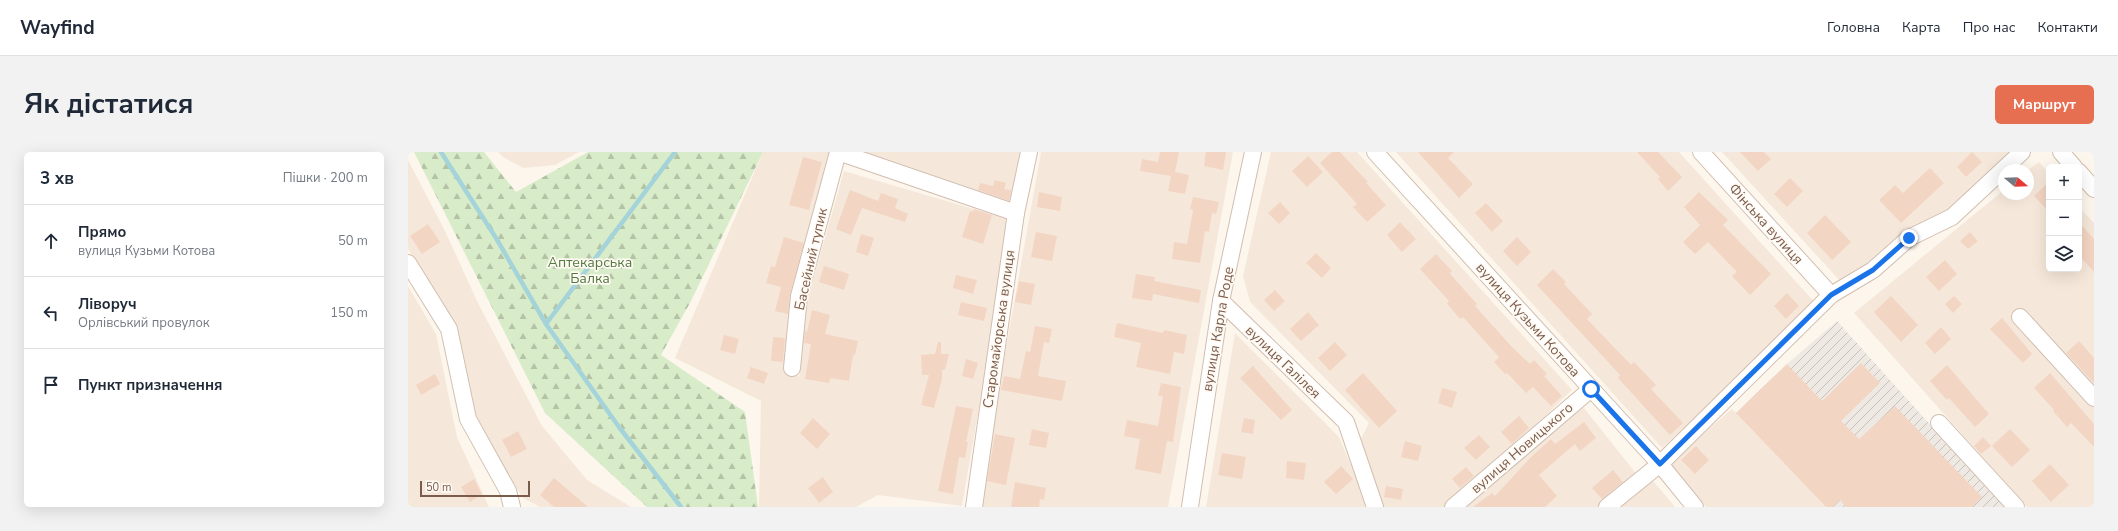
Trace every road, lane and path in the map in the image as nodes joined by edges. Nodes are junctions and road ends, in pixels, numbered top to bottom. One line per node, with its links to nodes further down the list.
1 (838, 152): 11 (street); 16 (street, Басейний тупик)
2 (1029, 152): 11 (street, Старомайорська вулиця)
3 (1253, 152): 14 (street, вулиця Карла Роде)
4 (1375, 152): 17 (street, вулиця Кузьми Котова)
5 (1701, 152): 13 (street, Фінська вулиця)
6 (2022, 152): 13 (street)
7 (2061, 152): 8 (street)
8 (2071, 164)
9 (2082, 175): 10 (street)
10 (2094, 189)
11 (1016, 213): 22 (street, Старомайорська вулиця)
12 (408, 263): 21 (street)
13 (1831, 295): 20 (street)
14 (1222, 301): 23 (street, вулиця Карла Роде); 24 (street, вулиця Галілея)
15 (2020, 317): 18 (street)
16 (792, 368)
17 (1591, 389): 20 (street, вулиця Кузьми Котова); 25 (street, вулиця Новицького)
18 (2094, 398)
19 (1939, 423): 28 (street)
20 (1660, 464): 26 (street); 27 (street, вулиця Кузьми Котова)
21 (512, 507)
22 (974, 507)
23 (1190, 507)
24 (1375, 507)
25 (1453, 507)
26 (1607, 507)
27 (1695, 507)
28 (2016, 507)

